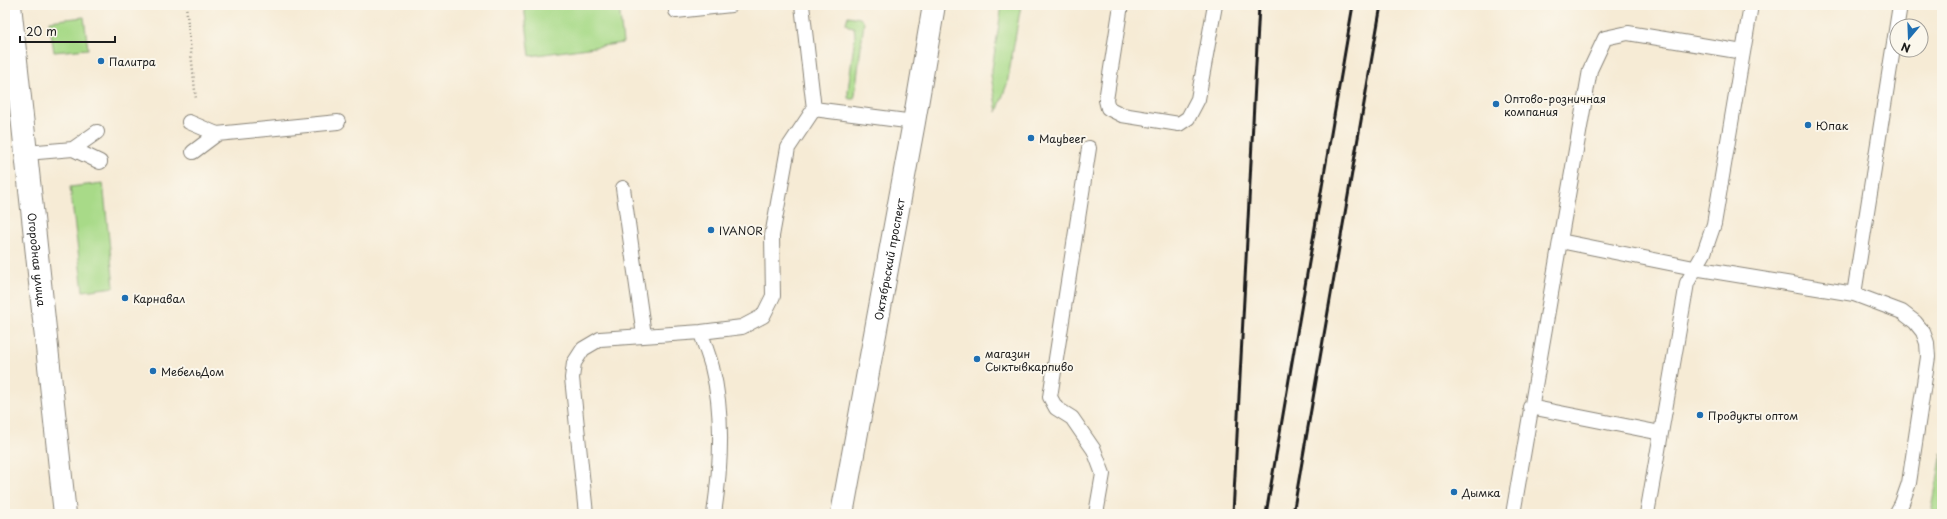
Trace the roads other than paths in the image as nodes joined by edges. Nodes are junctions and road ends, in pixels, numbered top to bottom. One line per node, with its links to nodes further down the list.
1 (10, 5): 20 (main road, Огородная улица)
2 (731, 5): 9 (lane)
3 (802, 5): 11 (lane)
4 (934, 5): 13 (main road, Октябрьский проспект)
5 (1121, 5): 6 (lane)
6 (1215, 5)
7 (1751, 5): 10 (lane)
8 (1900, 5): 25 (lane)
9 (676, 11)
10 (1743, 52): 23 (lane); 24 (lane)
11 (814, 110): 13 (lane); 26 (lane)
12 (338, 122): 16 (lane)
13 (914, 122): 33 (main road, Октябрьский проспект)
14 (194, 124): 16 (lane)
15 (97, 132): 18 (lane)
16 (217, 134): 19 (lane)
17 (1088, 148): 34 (lane)
18 (73, 149): 20 (lane); 21 (lane)
19 (193, 152)
20 (26, 153): 30 (main road, Огородная улица)
21 (100, 162)
22 (623, 188): 27 (lane)
23 (1560, 241): 24 (lane); 28 (lane)
24 (1694, 268): 25 (lane); 29 (lane)
25 (1854, 294): 37 (lane)
26 (701, 332): 27 (lane); 32 (lane)
27 (644, 335): 31 (lane)
28 (1530, 407): 29 (lane); 35 (lane)
29 (1661, 432): 36 (lane)
30 (65, 514)
31 (586, 514)
32 (714, 514)
33 (842, 514)
34 (1096, 514)
35 (1512, 514)
36 (1647, 514)
37 (1896, 514)

